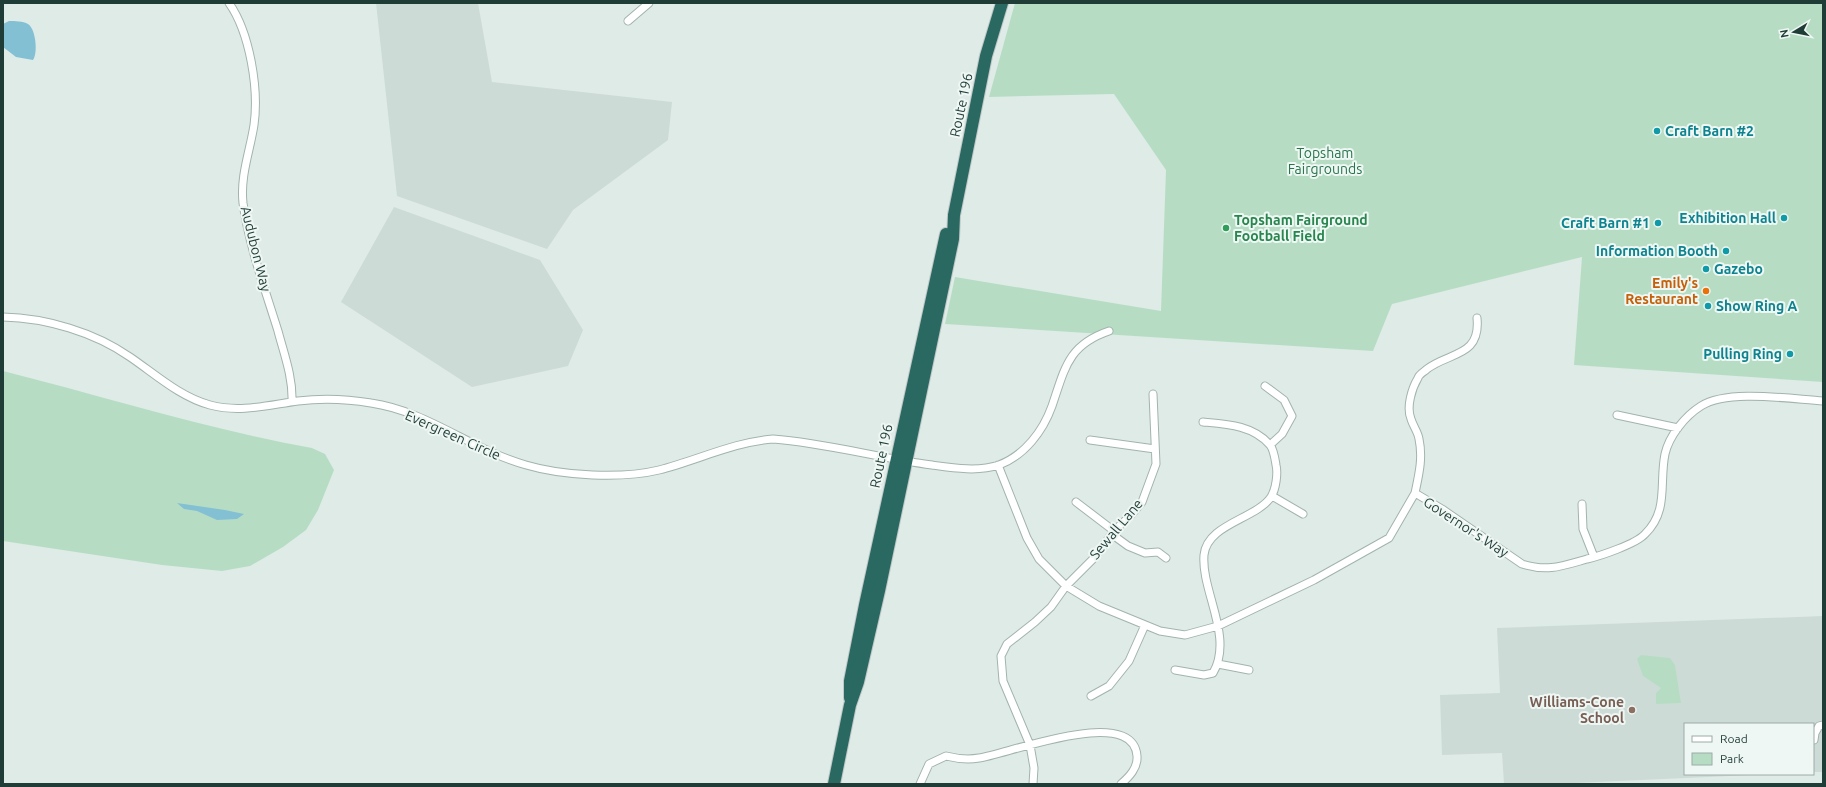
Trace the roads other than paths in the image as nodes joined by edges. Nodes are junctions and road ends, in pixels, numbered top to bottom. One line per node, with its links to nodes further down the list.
1 (229, 3): 11 (street, Audubon Way)
2 (649, 3): 4 (street)
3 (1002, 3): 18 (highway, Route 196)
4 (628, 21)
5 (3, 317): 11 (street, Evergreen Circle)
6 (1477, 318): 20 (street)
7 (1110, 331): 19 (street)
8 (1266, 386): 16 (street)
9 (1153, 394): 17 (street, Sewall Lane)
10 (1823, 401): 14 (street, Governor's Way)
11 (292, 402): 18 (street, Evergreen Circle)
12 (1618, 415): 14 (street)
13 (1203, 422): 16 (street)
14 (1678, 428): 26 (street, Governor's Way)
15 (1090, 440): 17 (street)
16 (1270, 445): 21 (street)
17 (1155, 449): 25 (street, Sewall Lane)
18 (901, 461): 19 (street, Evergreen Circle); 38 (highway, Route 196)
19 (998, 465): 28 (street, Governor's Way)
20 (1415, 493): 26 (street, Governor's Way); 30 (street, Governor's Way)
21 (1272, 496): 24 (street); 30 (street)
22 (1076, 502): 25 (street)
23 (1582, 504): 26 (street)
24 (1303, 514)
25 (1114, 531): 27 (street); 28 (street, Sewall Lane)
26 (1594, 557)
27 (1166, 558)
28 (1066, 586): 29 (street, Governor's Way); 37 (street, Sewall Lane)
29 (1145, 625): 30 (street, Governor's Way); 34 (street)
30 (1218, 626): 31 (street)
31 (1218, 664): 32 (street); 33 (street)
32 (1175, 670)
33 (1250, 670)
34 (1091, 696)
35 (1823, 725): 36 (street)
36 (1814, 740)
37 (1030, 745): 39 (street); 40 (street, Sewall Lane); 41 (street)
38 (834, 784)
39 (920, 784)
40 (1033, 784)
41 (1121, 784)

